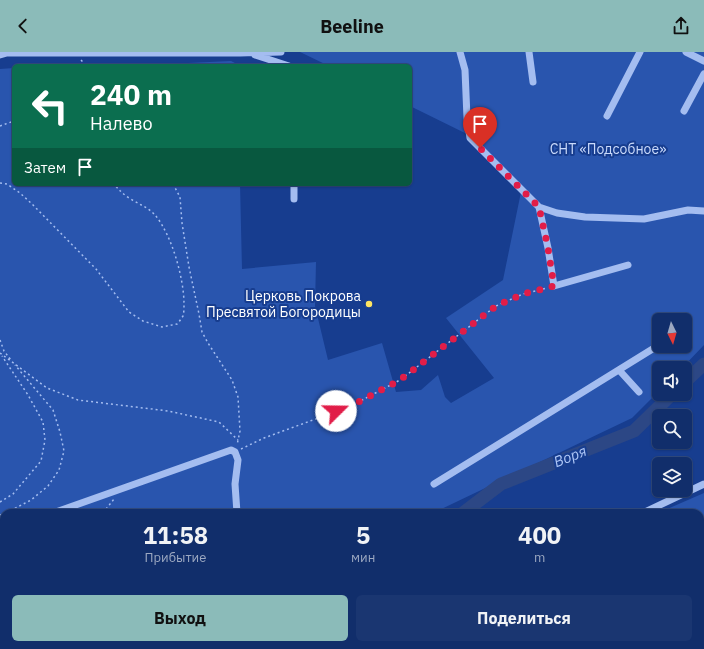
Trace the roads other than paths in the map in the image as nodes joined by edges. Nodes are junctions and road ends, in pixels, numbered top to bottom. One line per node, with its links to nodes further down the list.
1 (281, 52): 6 (street)
2 (460, 52): 16 (street)
3 (529, 52): 11 (street)
4 (640, 52): 13 (street)
5 (686, 52): 8 (street)
6 (249, 53): 7 (street); 9 (street)
7 (4, 54)
8 (704, 61)
9 (283, 64)
10 (704, 74): 12 (street)
11 (533, 82)
12 (684, 111)
13 (606, 116)
14 (294, 186): 15 (street)
15 (294, 198)
16 (539, 207): 17 (street); 18 (street)
17 (704, 211)
18 (628, 265)
19 (652, 349): 20 (street)
20 (619, 370): 21 (street); 22 (street)
21 (639, 392)
22 (434, 484)
23 (704, 484): 26 (street)
24 (64, 509): 25 (street)
25 (237, 509)
26 (659, 509)

